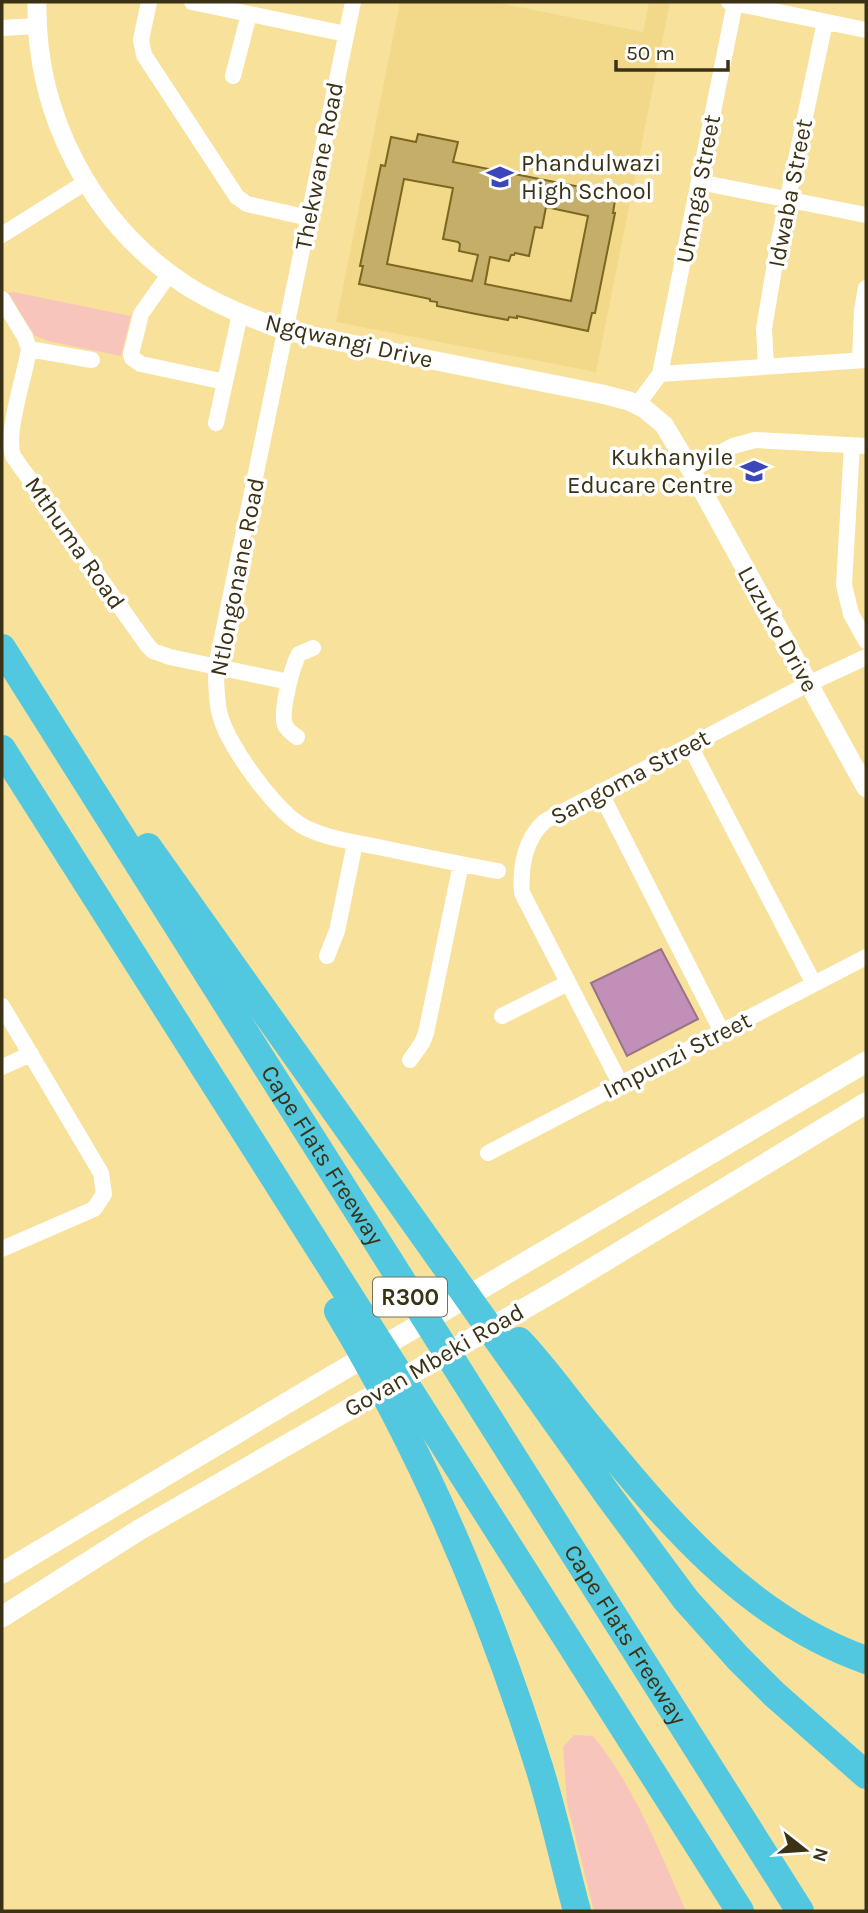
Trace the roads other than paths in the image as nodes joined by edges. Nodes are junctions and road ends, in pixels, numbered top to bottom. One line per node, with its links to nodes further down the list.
1 (37, 2): 8 (street, Ngqwangi Drive)
2 (149, 2): 17 (street)
3 (192, 2): 6 (street)
4 (352, 2): 11 (street, Thekwane Road)
5 (732, 3): 7 (street); 14 (street, Umnga Street)
6 (249, 14): 11 (street); 12 (street)
7 (825, 22): 10 (street); 15 (street, Idwaba Street)
8 (37, 26): 9 (street); 13 (street, Ngqwangi Drive)
9 (2, 28)
10 (866, 30)
11 (346, 34): 17 (street, Thekwane Road)
12 (233, 76)
13 (86, 182): 18 (street); 19 (street, Ngqwangi Drive)
14 (699, 182): 15 (street); 29 (street, Umnga Street)
15 (788, 200): 16 (street); 28 (street, Idwaba Street)
16 (866, 215)
17 (309, 218): 24 (street, Thekwane Road)
18 (2, 235)
19 (170, 274): 22 (street, Ngqwangi Drive); 30 (street)
20 (866, 288): 27 (street)
21 (2, 299): 23 (street)
22 (240, 314): 24 (street, Ngqwangi Drive); 30 (street)
23 (7, 321): 25 (street)
24 (286, 331): 31 (street, Ngqwangi Drive); 39 (street, Ntlongonane Road)
25 (29, 349): 26 (street); 39 (street, Mthuma Road)
26 (92, 360)
27 (863, 360): 28 (street)
28 (766, 366): 29 (street)
29 (660, 374): 31 (street, Umnga Street)
30 (225, 382): 32 (street)
31 (637, 405): 34 (street, Ngqwangi Drive)
32 (216, 423)
33 (859, 445): 34 (street); 35 (street)
34 (691, 470): 42 (street, Luzuko Drive)
35 (866, 641)
36 (2, 648): 40 (highway, Cape Flats Freeway / R300)
37 (313, 648): 41 (street)
38 (866, 657): 42 (street, Sangoma Street)
39 (216, 667): 41 (street, Mthuma Road); 48 (street, Ntlongonane Road)
40 (22, 681): 67 (highway); 74 (highway, Cape Flats Freeway / R300)
41 (289, 682): 43 (street)
42 (808, 684): 44 (street, Sangoma Street); 46 (street, Luzuko Drive)
43 (297, 737)
44 (690, 746): 47 (street, Sangoma Street); 55 (street)
45 (2, 749): 53 (highway, Cape Flats Freeway / R300)
46 (866, 788)
47 (600, 792): 54 (street, Sangoma Street); 58 (street)
48 (355, 843): 49 (street, Ntlongonane Road); 51 (street)
49 (461, 864): 50 (street, Ntlongonane Road); 60 (street)
50 (498, 871)
51 (327, 956)
52 (866, 957): 55 (street, Impunzi Street)
53 (145, 975): 72 (highway); 73 (highway, Cape Flats Freeway / R300)
54 (568, 983): 57 (street); 63 (street, Sangoma Street)
55 (814, 985): 58 (street, Impunzi Street)
56 (2, 1006): 59 (street)
57 (502, 1016)
58 (722, 1032): 63 (street, Impunzi Street)
59 (31, 1054): 62 (street); 66 (street)
60 (410, 1060)
61 (866, 1062): 68 (main road, Govan Mbeki Road)
62 (2, 1067)
63 (621, 1085): 65 (street, Impunzi Street)
64 (866, 1104): 69 (main road, Govan Mbeki Road)
65 (488, 1153)
66 (2, 1249)
67 (441, 1261): 70 (highway); 71 (highway)
68 (2, 1573)
69 (2, 1617)
70 (866, 1660)
71 (866, 1775)
72 (577, 1911)
73 (740, 1911)
74 (800, 1911)

